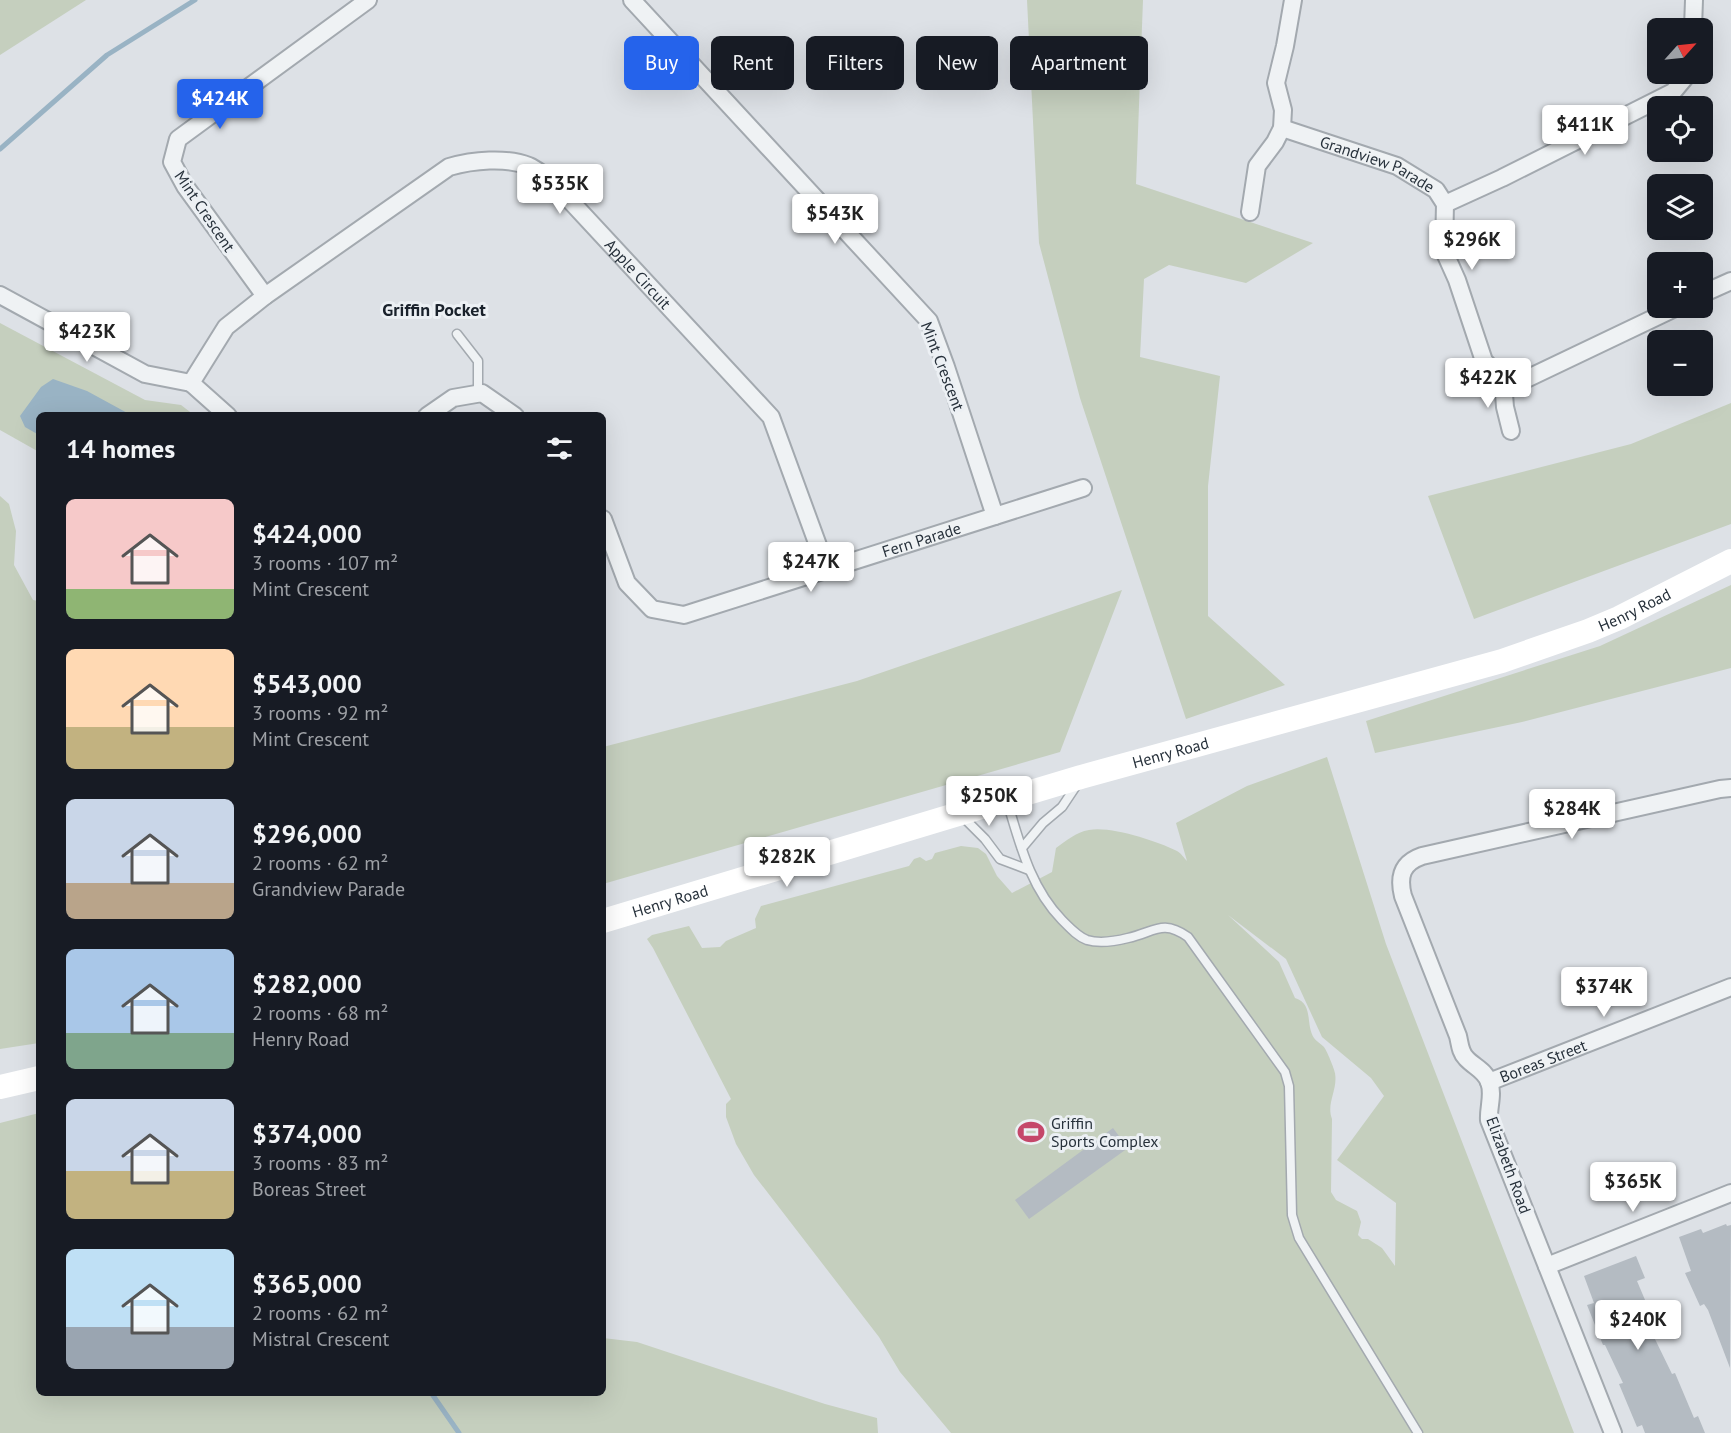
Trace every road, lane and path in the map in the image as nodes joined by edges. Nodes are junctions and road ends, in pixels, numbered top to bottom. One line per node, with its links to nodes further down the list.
1 (368, 0): 13 (street, Mint Crescent)
2 (632, 0): 24 (street, Mint Crescent)
3 (1293, 0): 7 (street)
4 (1694, 0): 5 (street)
5 (1693, 18)
6 (1680, 84): 8 (street)
7 (1282, 128): 8 (street, Grandview Parade); 9 (street)
8 (1444, 204): 16 (street, Grandview Parade)
9 (1250, 212)
10 (1731, 280): 11 (street)
11 (1713, 289)
12 (0, 295): 17 (street)
13 (264, 296): 17 (street, Apple Circuit); 27 (street, Apple Circuit)
14 (1654, 318): 16 (street)
15 (457, 334): 18 (lane)
16 (1503, 381): 22 (street)
17 (191, 383): 19 (street)
18 (478, 394): 20 (street); 21 (street)
19 (224, 412)
20 (433, 412)
21 (509, 412)
22 (1511, 430)
23 (1083, 488): 24 (street, Fern Parade)
24 (995, 516): 27 (street, Fern Parade)
25 (606, 527): 27 (street, Fern Parade)
26 (1731, 561): 28 (main road, Henry Road)
27 (827, 570)
28 (1081, 777): 30 (main road, Henry Road); 32 (lane)
29 (1731, 788): 37 (street)
30 (1006, 800): 31 (main road, Henry Road); 32 (lane)
31 (959, 814): 33 (lane); 34 (main road, Henry Road)
32 (1022, 848): 33 (lane)
33 (1029, 870): 41 (lane)
34 (606, 920)
35 (1731, 987): 37 (street, Boreas Street)
36 (36, 1079): 38 (main road)
37 (1489, 1082): 40 (street, Elizabeth Road)
38 (0, 1087)
39 (1731, 1193): 40 (street)
40 (1547, 1266): 42 (street, Elizabeth Road)
41 (1418, 1433)
42 (1613, 1433)

